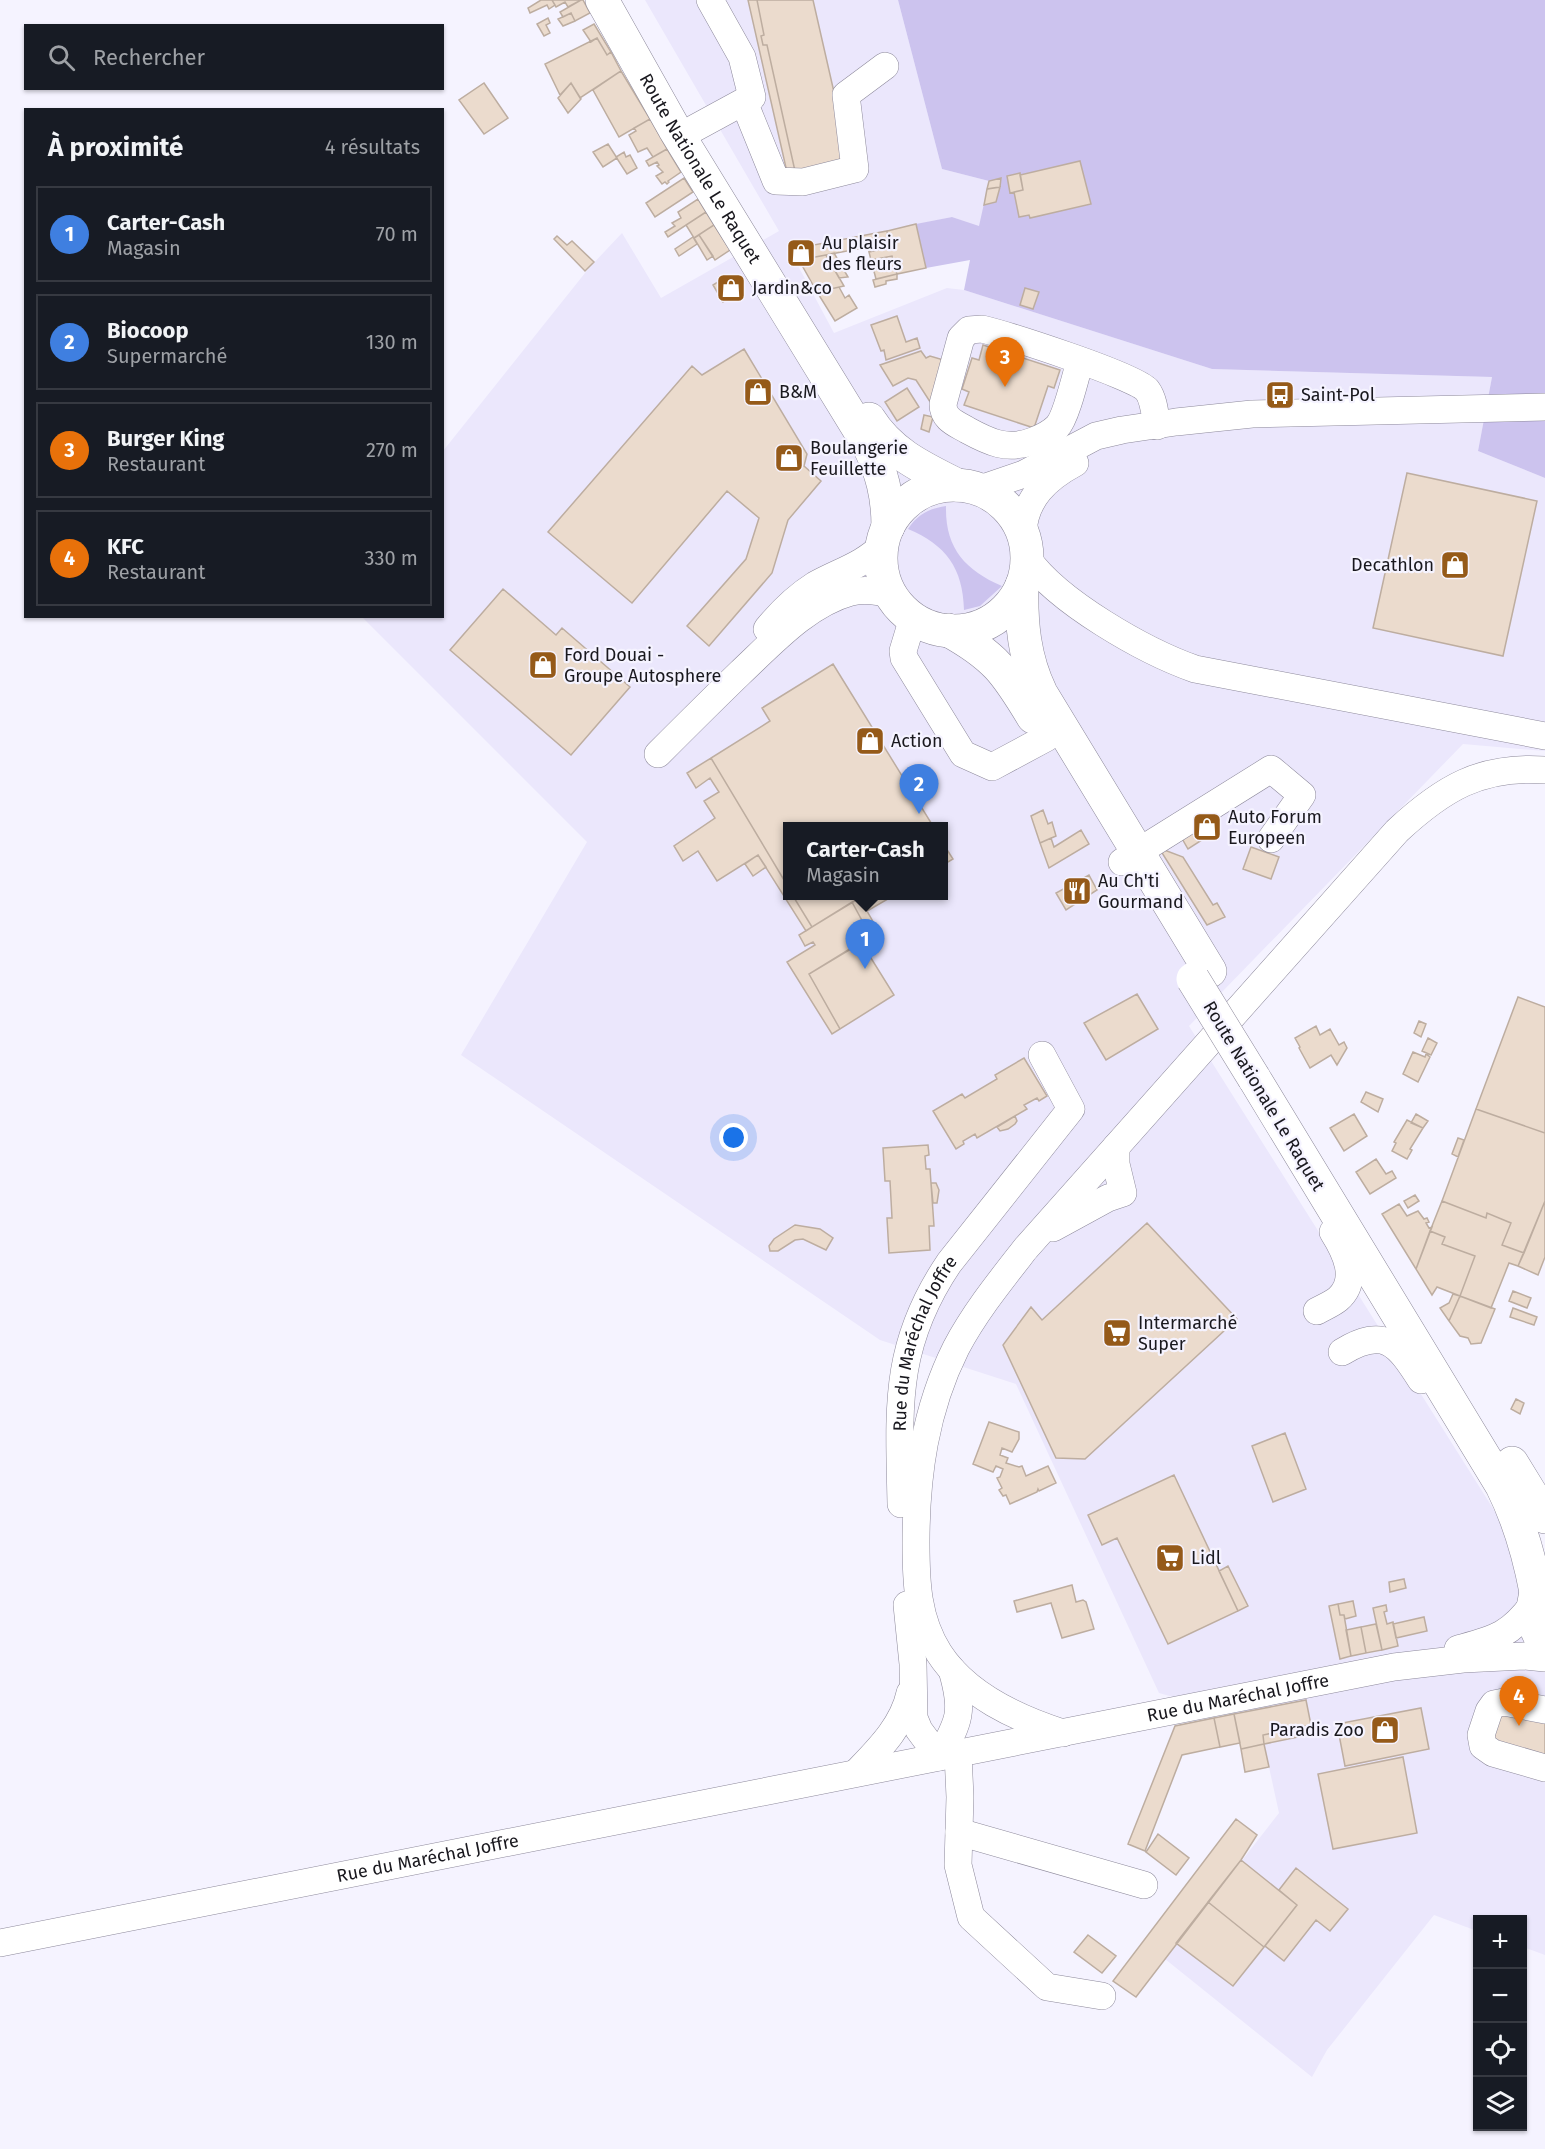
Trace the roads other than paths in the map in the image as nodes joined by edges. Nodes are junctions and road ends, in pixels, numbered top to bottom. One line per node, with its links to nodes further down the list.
1 (602, 0): 11 (main road, Route Nationale Le Raquet)
2 (622, 0): 6 (main road, Route Nationale Le Raquet)
3 (710, 0): 5 (street)
4 (885, 66): 5 (street)
5 (744, 102): 6 (street)
6 (694, 128): 10 (main road, Route Nationale Le Raquet)
7 (1080, 361): 7 (street); 9 (street)
8 (1545, 407): 9 (street)
9 (1157, 426): 10 (street); 12 (street)
10 (969, 487): 11 (main road); 12 (main road)
11 (886, 536): 13 (main road); 15 (street)
12 (1024, 558): 14 (main road); 16 (street); 21 (main road, Route Nationale Le Raquet)
13 (902, 606): 14 (main road); 15 (street); 17 (street)
14 (948, 630): 17 (main road, Route Nationale Le Raquet)
15 (708, 703): 18 (street)
16 (1545, 736)
17 (1046, 738): 21 (main road, Route Nationale Le Raquet)
18 (658, 754)
19 (1545, 770): 24 (street)
20 (1271, 839): 21 (street)
21 (1129, 857): 23 (main road, Route Nationale Le Raquet)
22 (1042, 1054): 35 (street, Rue du Maréchal Joffre)
23 (1264, 1077): 26 (street); 28 (main road, Route Nationale Le Raquet)
24 (1116, 1147): 25 (street); 25 (street)
25 (1026, 1248): 34 (street)
26 (1317, 1311)
27 (1342, 1352): 28 (street)
28 (1470, 1414): 29 (main road, Route Nationale Le Raquet); 30 (main road, Route Nationale Le Raquet)
29 (1545, 1517)
30 (1538, 1591): 31 (main road, Route Nationale Le Raquet); 33 (street, Rue du Maréchal Joffre)
31 (1545, 1645)
32 (1545, 1658): 33 (street, Rue du Maréchal Joffre)
33 (1394, 1668): 37 (street, Rue du Maréchal Joffre)
34 (952, 1670): 37 (street); 38 (street)
35 (912, 1683): 38 (street, Rue du Maréchal Joffre); 40 (street, Rue du Maréchal Joffre)
36 (1545, 1710): 39 (street)
37 (1064, 1733): 38 (street, Rue du Maréchal Joffre)
38 (948, 1756): 40 (street, Rue du Maréchal Joffre); 41 (street)
39 (1545, 1768)
40 (856, 1773): 43 (street, Rue du Maréchal Joffre)
41 (959, 1832): 42 (street); 44 (street)
42 (1144, 1885)
43 (0, 1943)
44 (1102, 1996)

